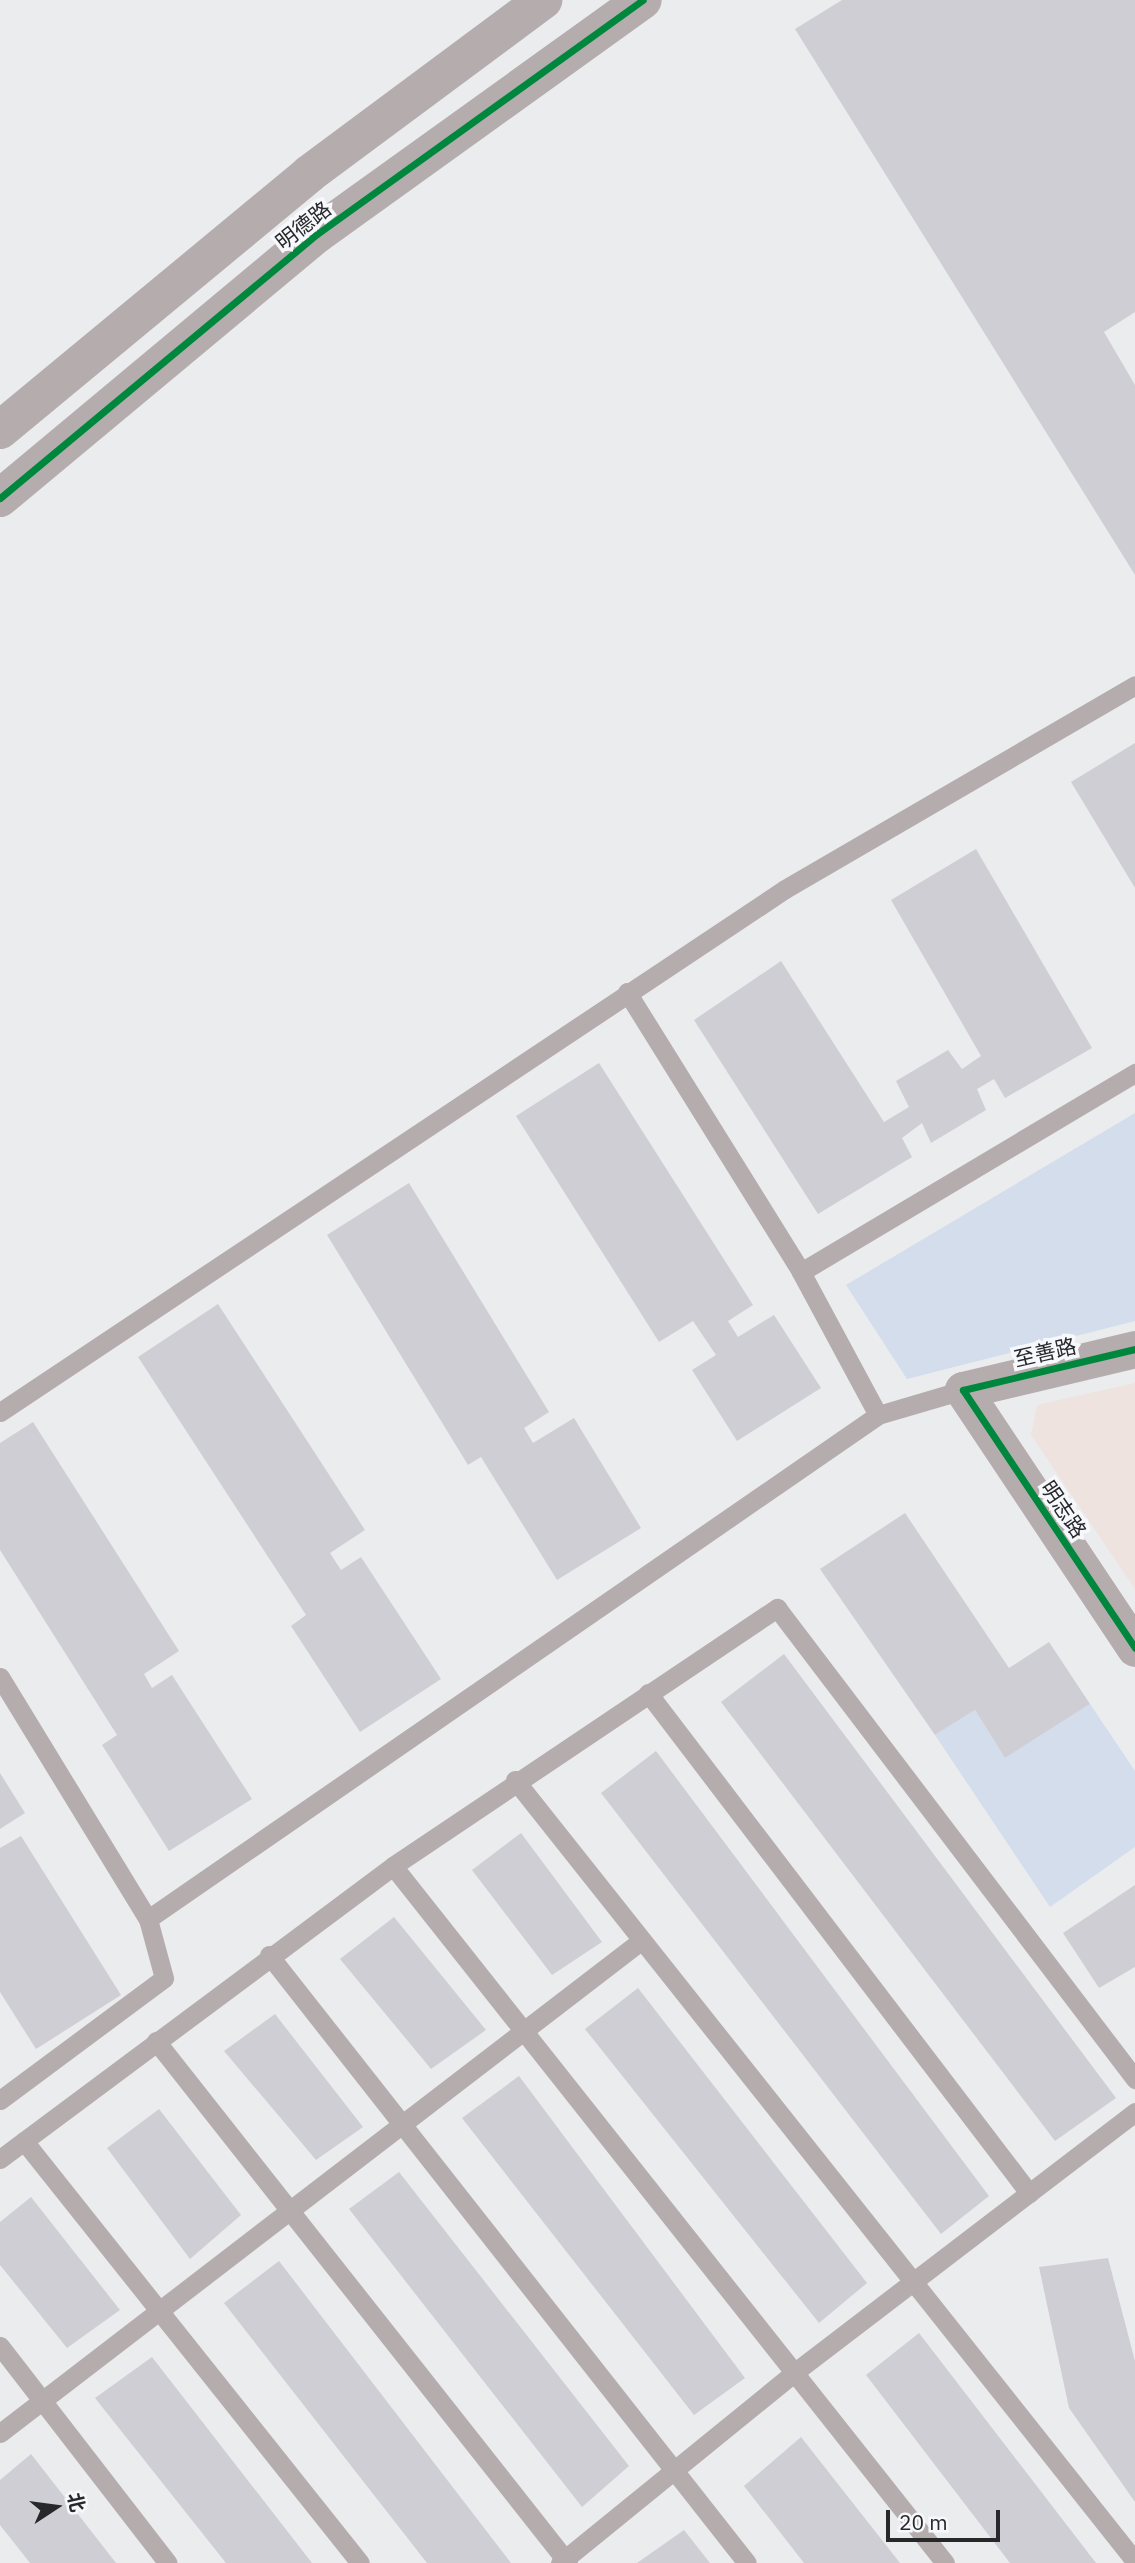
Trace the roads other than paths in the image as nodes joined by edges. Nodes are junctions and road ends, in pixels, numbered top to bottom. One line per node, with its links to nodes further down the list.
1 (543, 0): 3 (street, 明德路)
2 (643, 0): 4 (street, 明德路)
3 (0, 430)
4 (0, 498)
5 (1135, 685): 6 (lane)
6 (627, 992): 8 (lane); 11 (lane)
7 (1135, 1073): 8 (lane)
8 (801, 1272): 12 (lane)
9 (1135, 1349): 10 (street, 至善路)
10 (963, 1390): 12 (lane); 13 (street, 明志路)
11 (0, 1412)
12 (878, 1415): 18 (lane)
13 (1135, 1648)
14 (0, 1677): 18 (lane)
15 (648, 1693): 16 (lane); 23 (lane); 29 (lane)
16 (515, 1780): 17 (lane); 19 (lane)
17 (393, 1866): 20 (lane); 21 (lane)
18 (148, 1919): 24 (lane)
19 (642, 1940): 21 (lane); 31 (lane)
20 (269, 1955): 22 (lane); 26 (lane)
21 (525, 2026): 26 (lane); 34 (lane)
22 (156, 2041): 27 (lane); 30 (lane)
23 (1135, 2079)
24 (1, 2097)
25 (1135, 2112): 29 (lane)
26 (404, 2127): 30 (lane); 37 (lane)
27 (24, 2141): 28 (lane); 32 (lane)
28 (0, 2159)
29 (1029, 2193): 31 (lane)
30 (291, 2207): 32 (lane); 39 (lane)
31 (913, 2282): 34 (lane); 38 (lane)
32 (161, 2309): 35 (lane); 41 (lane)
33 (0, 2346): 35 (lane)
34 (795, 2372): 37 (lane); 43 (lane)
35 (43, 2401): 36 (lane); 40 (lane)
36 (0, 2433)
37 (674, 2470): 39 (lane); 42 (lane)
38 (1135, 2561)
39 (565, 2562)
40 (168, 2563)
41 (360, 2563)
42 (747, 2563)
43 (945, 2563)

